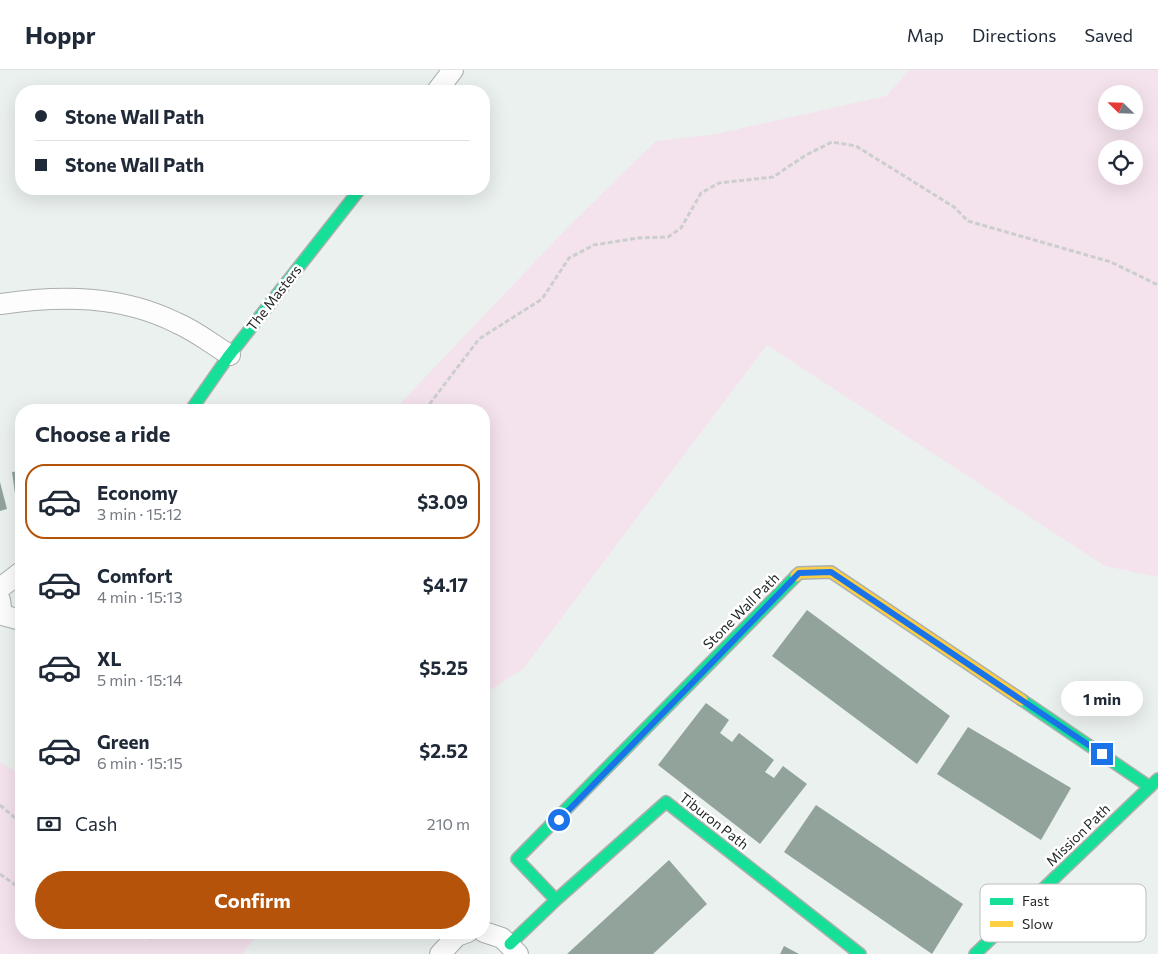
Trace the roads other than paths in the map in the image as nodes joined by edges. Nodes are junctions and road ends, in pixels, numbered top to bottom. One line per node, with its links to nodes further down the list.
1 (453, 70): 2 (street)
2 (442, 85)
3 (355, 195): 5 (street, The Masters)
4 (0, 304): 5 (street)
5 (230, 355): 6 (street, The Masters)
6 (195, 404)
7 (15, 577): 8 (street)
8 (0, 588)
9 (0, 600): 10 (street)
10 (15, 618)
11 (1154, 782): 12 (street, Mission Path); 13 (street, Stone Wall Path)
12 (1048, 884)
13 (556, 900): 17 (street); 19 (street, Tiburon Path)
14 (490, 934): 17 (street)
15 (454, 939): 18 (street)
16 (987, 942): 20 (street, Mission Path)
17 (514, 949)
18 (440, 954)
19 (860, 954)
20 (975, 954)

